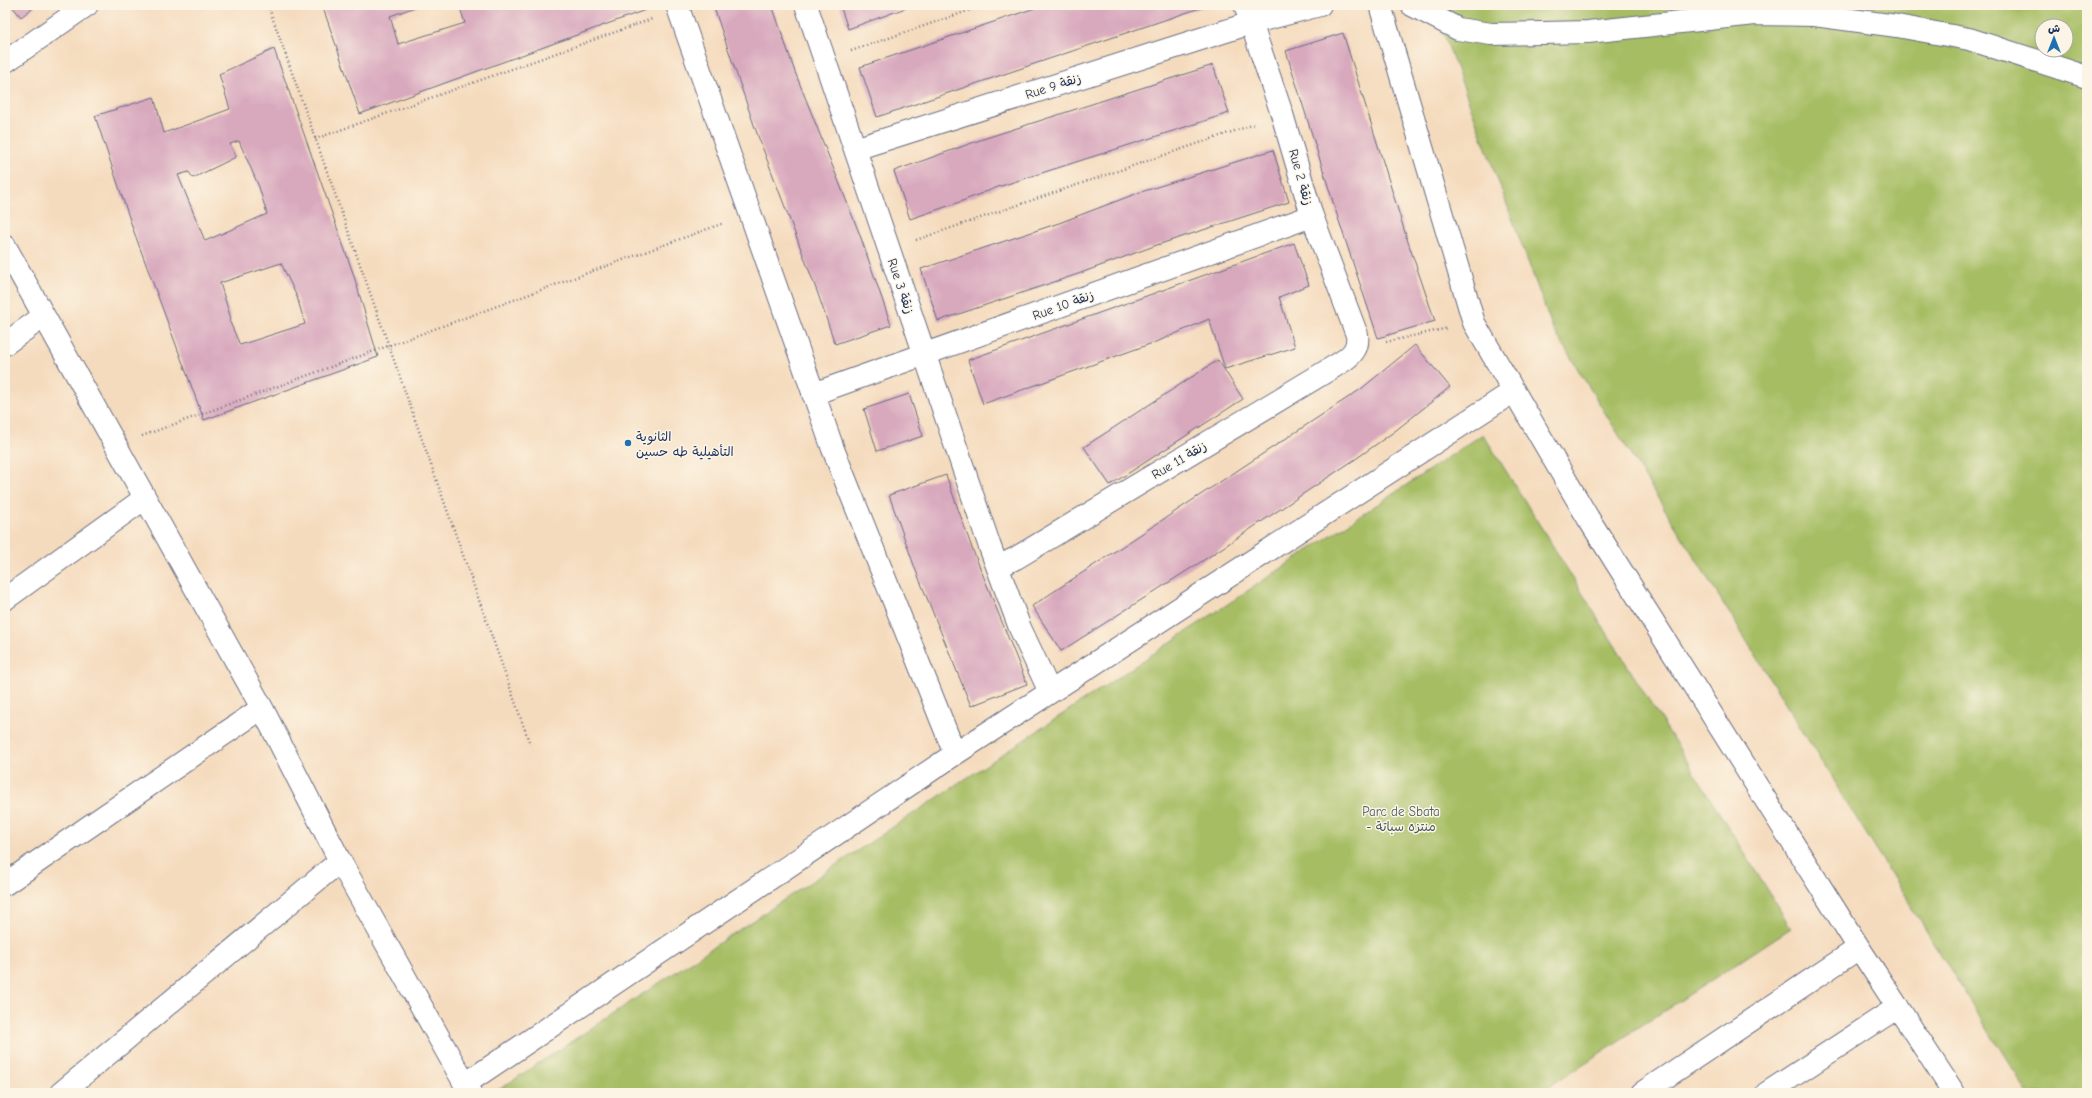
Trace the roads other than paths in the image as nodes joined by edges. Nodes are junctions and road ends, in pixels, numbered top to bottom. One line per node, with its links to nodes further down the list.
1 (87, 5): 8 (street)
2 (806, 5): 10 (street, Rue 3 زنقة)
3 (1320, 5): 7 (street, Rue 9 زنقة)
4 (1380, 5): 17 (street)
5 (1412, 5): 9 (street)
6 (678, 7): 18 (street)
7 (1248, 14): 10 (street, Rue 9 زنقة); 11 (street, Rue 2 زنقة)
8 (7, 57)
9 (2087, 76)
10 (855, 149): 16 (street, Rue 3 زنقة)
11 (1312, 216): 15 (street, Rue 2 زنقة); 16 (street, Rue 10 زنقة)
12 (5, 246): 13 (street)
13 (44, 316): 14 (street); 19 (street)
14 (5, 344)
15 (1356, 348): 20 (street, Rue 11 زنقة)
16 (924, 355): 18 (street, Rue 10 زنقة); 20 (street, Rue 3 زنقة)
17 (1514, 391): 22 (street); 27 (street)
18 (813, 394): 24 (street)
19 (145, 498): 21 (street); 23 (street)
20 (998, 567): 22 (street, Rue 3 زنقة)
21 (5, 599)
22 (1050, 692): 24 (street)
23 (262, 708): 25 (street); 26 (street)
24 (955, 754): 29 (street)
25 (340, 861): 29 (street); 30 (street)
26 (5, 884)
27 (1859, 948): 28 (street); 31 (street)
28 (1898, 1007): 32 (street); 33 (street)
29 (467, 1088)
30 (61, 1093)
31 (1642, 1093)
32 (1767, 1093)
33 (1954, 1093)

